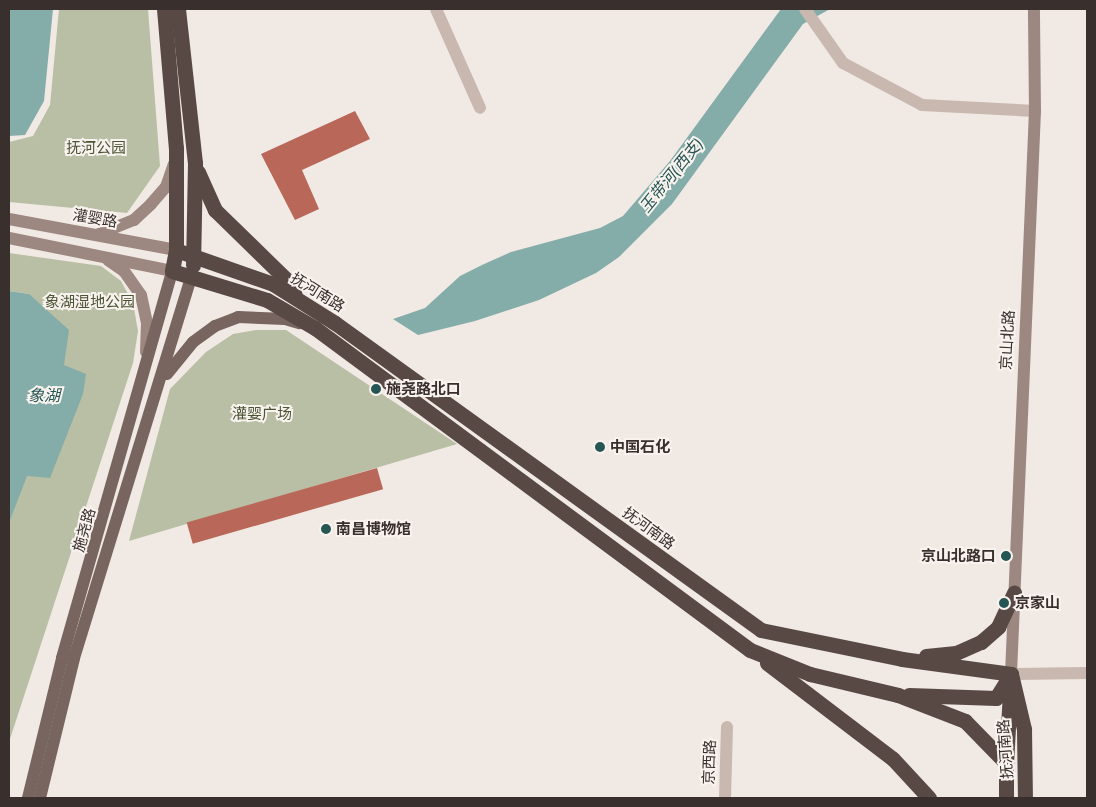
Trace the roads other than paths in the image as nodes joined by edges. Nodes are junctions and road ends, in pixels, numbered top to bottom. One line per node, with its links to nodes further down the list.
1 (164, 9): 8 (highway)
2 (178, 9): 9 (highway)
3 (436, 9): 6 (street)
4 (805, 9): 7 (street)
5 (1034, 9): 7 (street, 京山北路)
6 (480, 108)
7 (1035, 111): 22 (street, 京山北路)
8 (176, 162): 11 (street); 13 (highway)
9 (195, 162): 14 (highway); 18 (highway)
10 (9, 219): 11 (street, 灌婴路)
11 (99, 234): 13 (street, 灌婴路)
12 (9, 238): 15 (street)
13 (176, 250): 14 (highway, 抚河南路); 16 (highway)
14 (194, 255): 17 (highway); 18 (highway, 抚河南路)
15 (104, 257): 16 (street); 20 (street)
16 (172, 271): 17 (highway, 抚河南路); 20 (main road, 施尧路)
17 (192, 274): 19 (highway, 抚河南路); 21 (main road, 施尧路)
18 (335, 323): 24 (highway, 抚河南路)
19 (315, 328): 21 (main road); 23 (highway, 抚河南路)
20 (142, 383): 30 (main road, 施尧路)
21 (158, 387): 31 (main road, 施尧路)
22 (1014, 592): 24 (highway); 26 (street, 京山北路)
23 (750, 650): 27 (highway, 抚河南路); 33 (highway)
24 (902, 659): 26 (highway, 抚河南路)
25 (1087, 673): 26 (street)
26 (1011, 674): 27 (highway); 29 (highway); 35 (highway, 抚河南路)
27 (898, 695): 29 (highway, 抚河南路)
28 (727, 727): 32 (street, 京西路)
29 (1006, 764): 34 (highway, 抚河南路)
30 (28, 798)
31 (40, 798)
32 (724, 798)
33 (929, 798)
34 (1006, 798)
35 (1025, 798)

